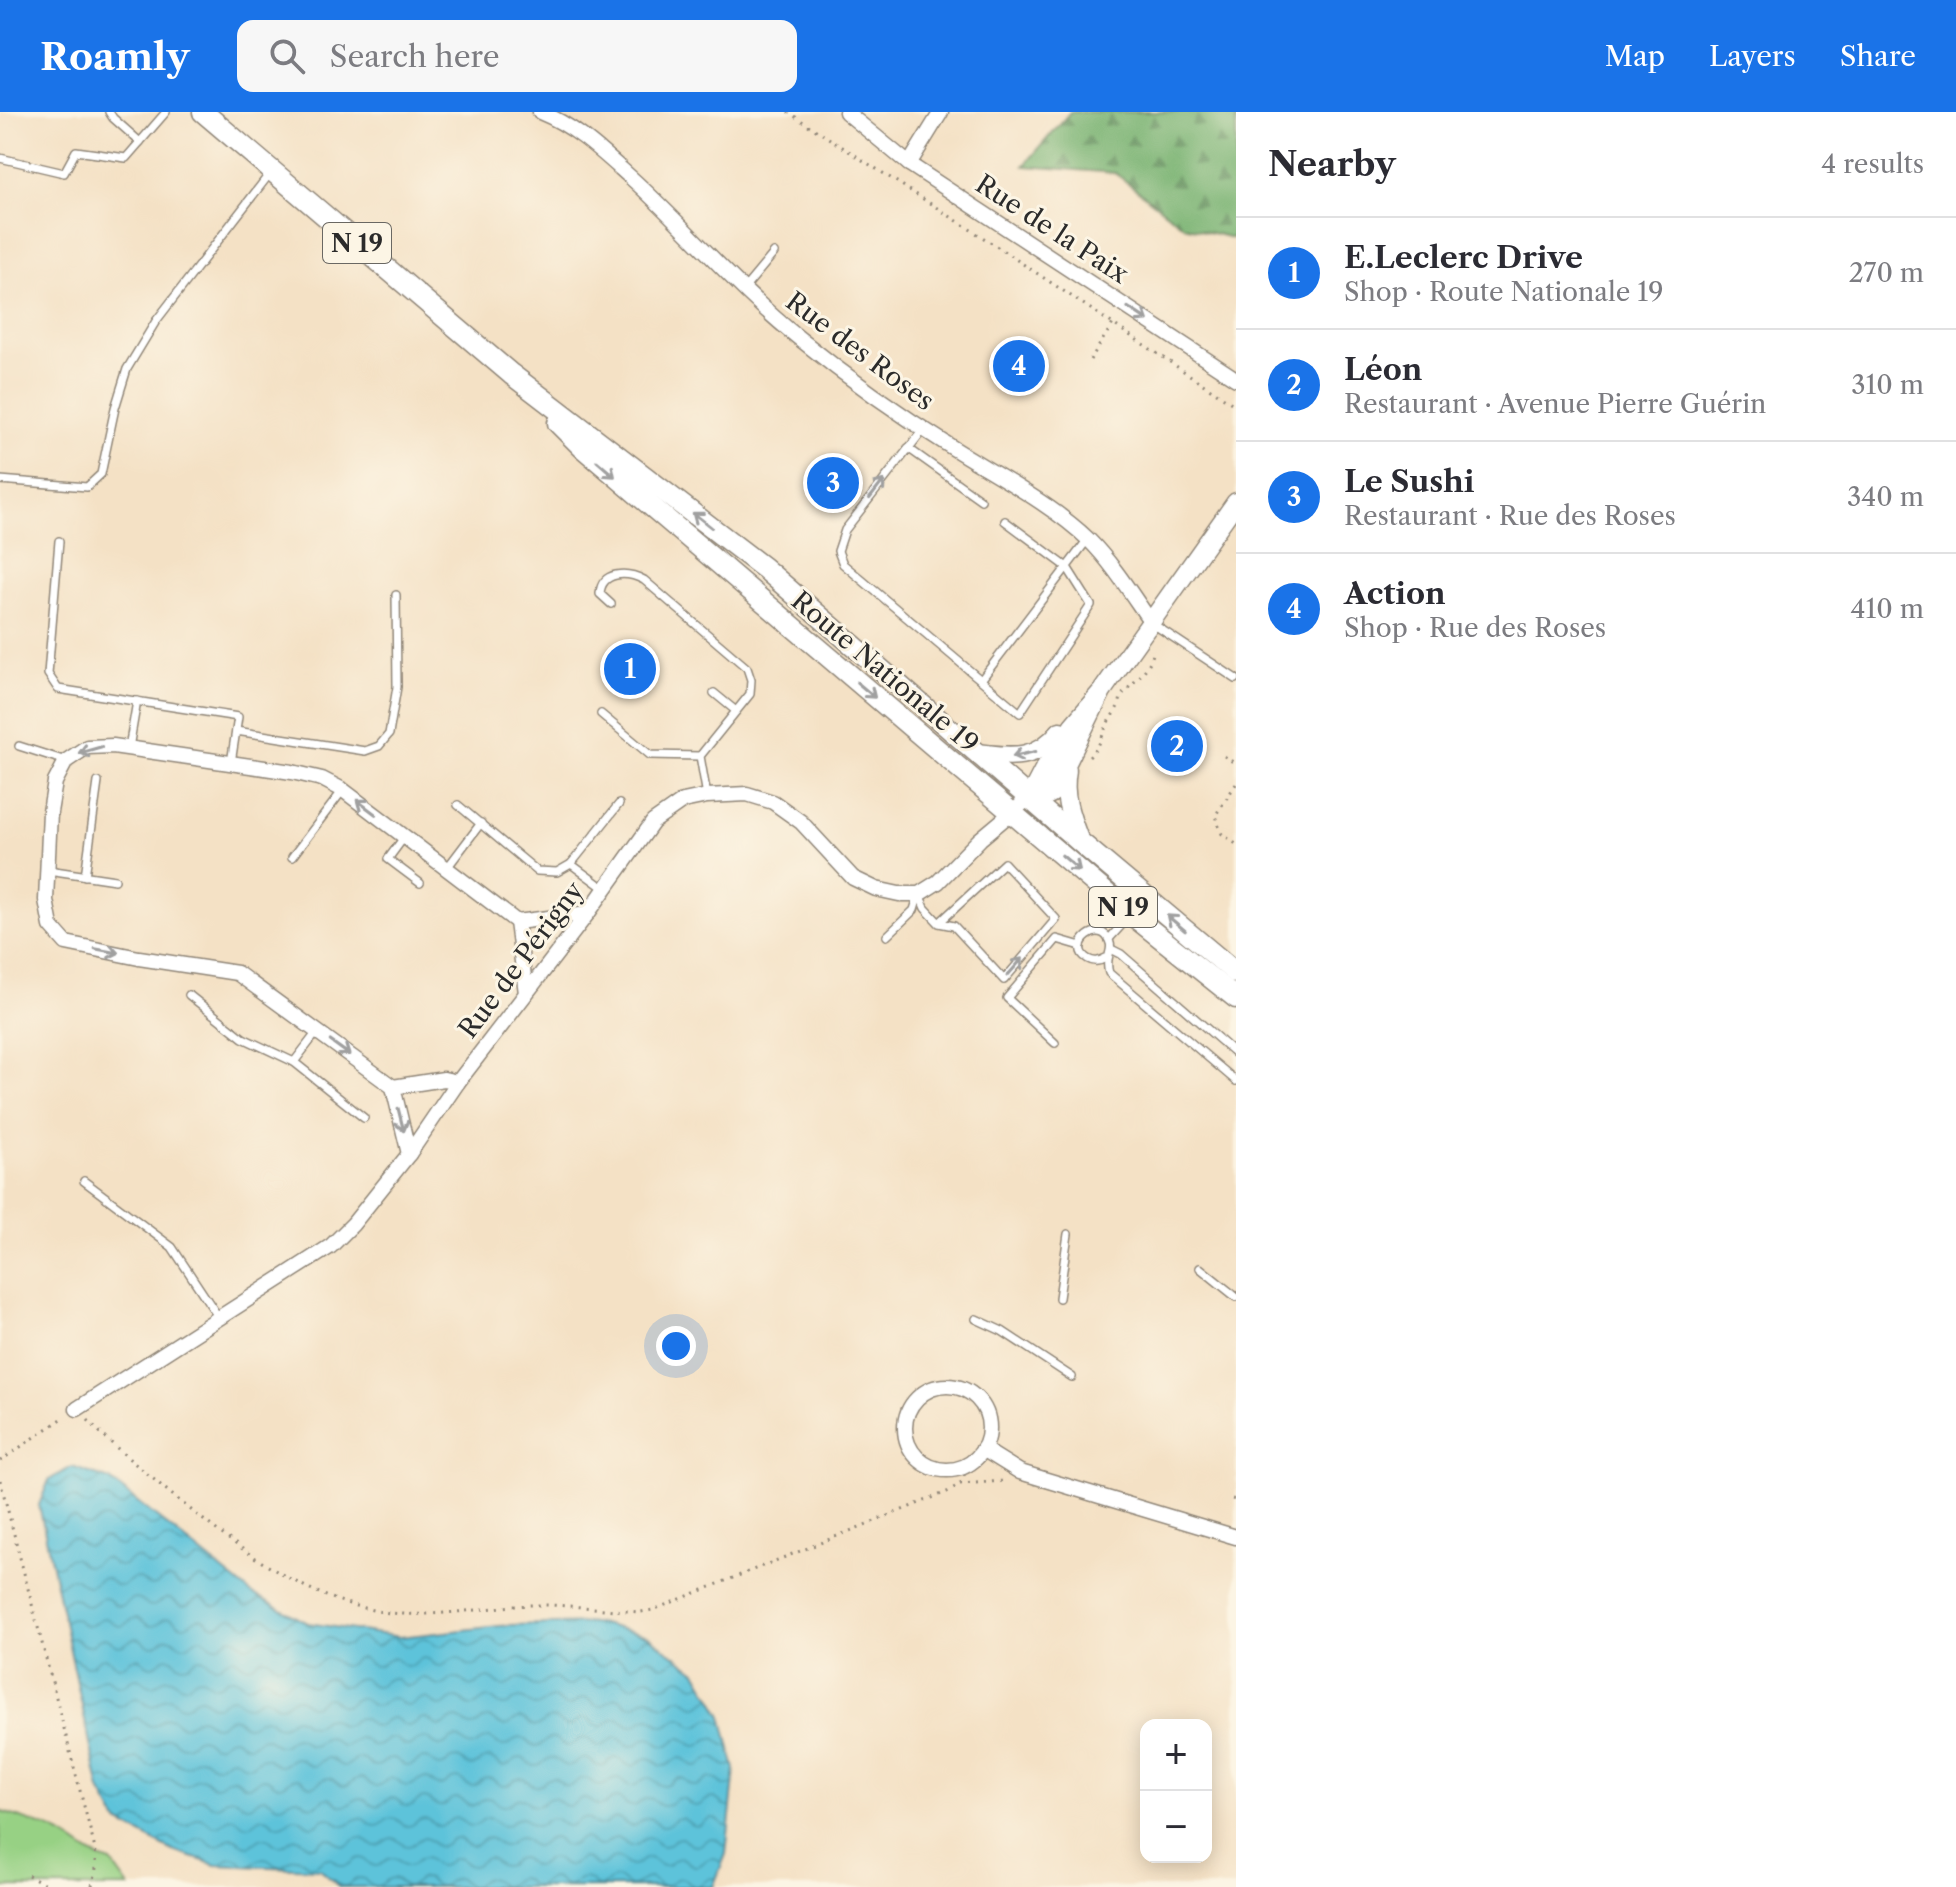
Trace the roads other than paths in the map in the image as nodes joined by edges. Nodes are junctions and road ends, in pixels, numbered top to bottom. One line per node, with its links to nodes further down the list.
1 (109, 112): 7 (lane)
2 (166, 112): 7 (lane)
3 (203, 112): 10 (main road, Route Nationale 19 / N 19)
4 (540, 112): 12 (street, Rue des Roses)
5 (846, 112): 9 (street, Rue de la Paix)
6 (941, 112): 9 (street)
7 (140, 142): 8 (lane)
8 (0, 158)
9 (909, 164): 14 (street, Rue de la Paix, one-way to 14)
10 (272, 171): 13 (main road, Route Nationale 19 / N 19); 17 (lane)
11 (774, 253): 12 (lane)
12 (744, 289): 15 (street, Rue des Roses)
13 (511, 374): 37 (main road, Route Nationale 19 / N 19, one-way to 13); 48 (main road, Route Nationale 19 / N 19, one-way to 48)
14 (1236, 379)
15 (923, 429): 16 (lane); 21 (street, Rue des Roses)
16 (908, 448): 18 (lane); 28 (lane, one-way to 16)
17 (0, 480)
18 (981, 500)
19 (1236, 502): 26 (street)
20 (1005, 521): 23 (lane)
21 (1088, 539): 23 (lane); 26 (street, Rue des Roses)
22 (59, 541): 31 (lane)
23 (1067, 567): 28 (lane); 28 (lane)
24 (396, 595): 34 (lane)
25 (611, 604): 32 (lane)
26 (1151, 622): 27 (lane); 29 (street)
27 (1236, 679)
28 (981, 680)
29 (1102, 691): 37 (street, one-way to 37); 39 (street); 45 (street)
30 (714, 693): 32 (lane)
31 (137, 701): 34 (lane); 36 (lane)
32 (736, 711): 38 (lane)
33 (601, 714): 38 (lane)
34 (236, 731): 41 (lane)
35 (19, 746): 40 (lane)
36 (129, 748): 40 (street, one-way to 40); 41 (street)
37 (978, 753): 45 (main road, Route Nationale 19 / N 19)
38 (700, 756): 44 (lane)
39 (1077, 760): 45 (street); 51 (street)
40 (66, 761): 55 (street)
41 (231, 763): 43 (street)
42 (98, 782): 56 (lane)
43 (343, 790): 50 (street, one-way to 43); 52 (lane)
44 (707, 796): 59 (street, Rue de Périgny); 60 (street, Rue de Périgny)
45 (1029, 798): 48 (street); 51 (main road, Route Nationale 19 / N 19)
46 (619, 804): 53 (lane)
47 (458, 805): 49 (lane)
48 (1012, 812): 60 (street); 62 (main road, Route Nationale 19 / N 19, one-way to 62)
49 (481, 823): 53 (lane); 54 (lane)
50 (405, 836): 54 (street); 58 (lane)
51 (1080, 842): 70 (main road, Route Nationale 19 / N 19, one-way to 51)
52 (292, 857)
53 (571, 864): 59 (lane)
54 (447, 868): 63 (street)
55 (48, 870): 56 (lane); 74 (street, one-way to 74)
56 (85, 876): 57 (lane)
57 (115, 880)
58 (420, 883)
59 (605, 889): 61 (street, Rue de Périgny)
60 (919, 894): 64 (lane); 65 (lane)
61 (588, 913): 63 (street); 71 (street, Rue de Périgny)
62 (1132, 915): 66 (lane); 73 (main road, Route Nationale 19 / N 19)
63 (517, 922): 71 (street)
64 (939, 923): 64 (lane, one-way to 64)
65 (887, 936)
66 (1109, 939): 67 (lane); 68 (lane)
67 (1081, 946): 69 (lane); 75 (lane)
68 (1111, 949): 69 (lane); 76 (lane)
69 (1106, 958): 78 (lane)
70 (1236, 973)
71 (526, 993): 79 (street, Rue de Périgny)
72 (189, 995): 77 (lane)
73 (1236, 998)
74 (317, 1032): 77 (lane); 80 (street, one-way to 80)
75 (1055, 1043)
76 (1236, 1054)
77 (294, 1062): 81 (lane)
78 (1236, 1081)
79 (458, 1082): 80 (street); 82 (street, Rue de Périgny)
80 (393, 1087): 82 (street, one-way to 82)
81 (364, 1118)
82 (409, 1154): 88 (street, Rue de Périgny)
83 (84, 1181): 88 (lane)
84 (1068, 1234): 87 (lane)
85 (1200, 1268): 86 (lane)
86 (1236, 1297)
87 (1059, 1298)
88 (219, 1318): 91 (street, Rue de Périgny)
89 (976, 1319): 90 (lane)
90 (1072, 1377)
91 (77, 1409)
92 (983, 1449): 92 (street); 93 (street)
93 (1236, 1537)

